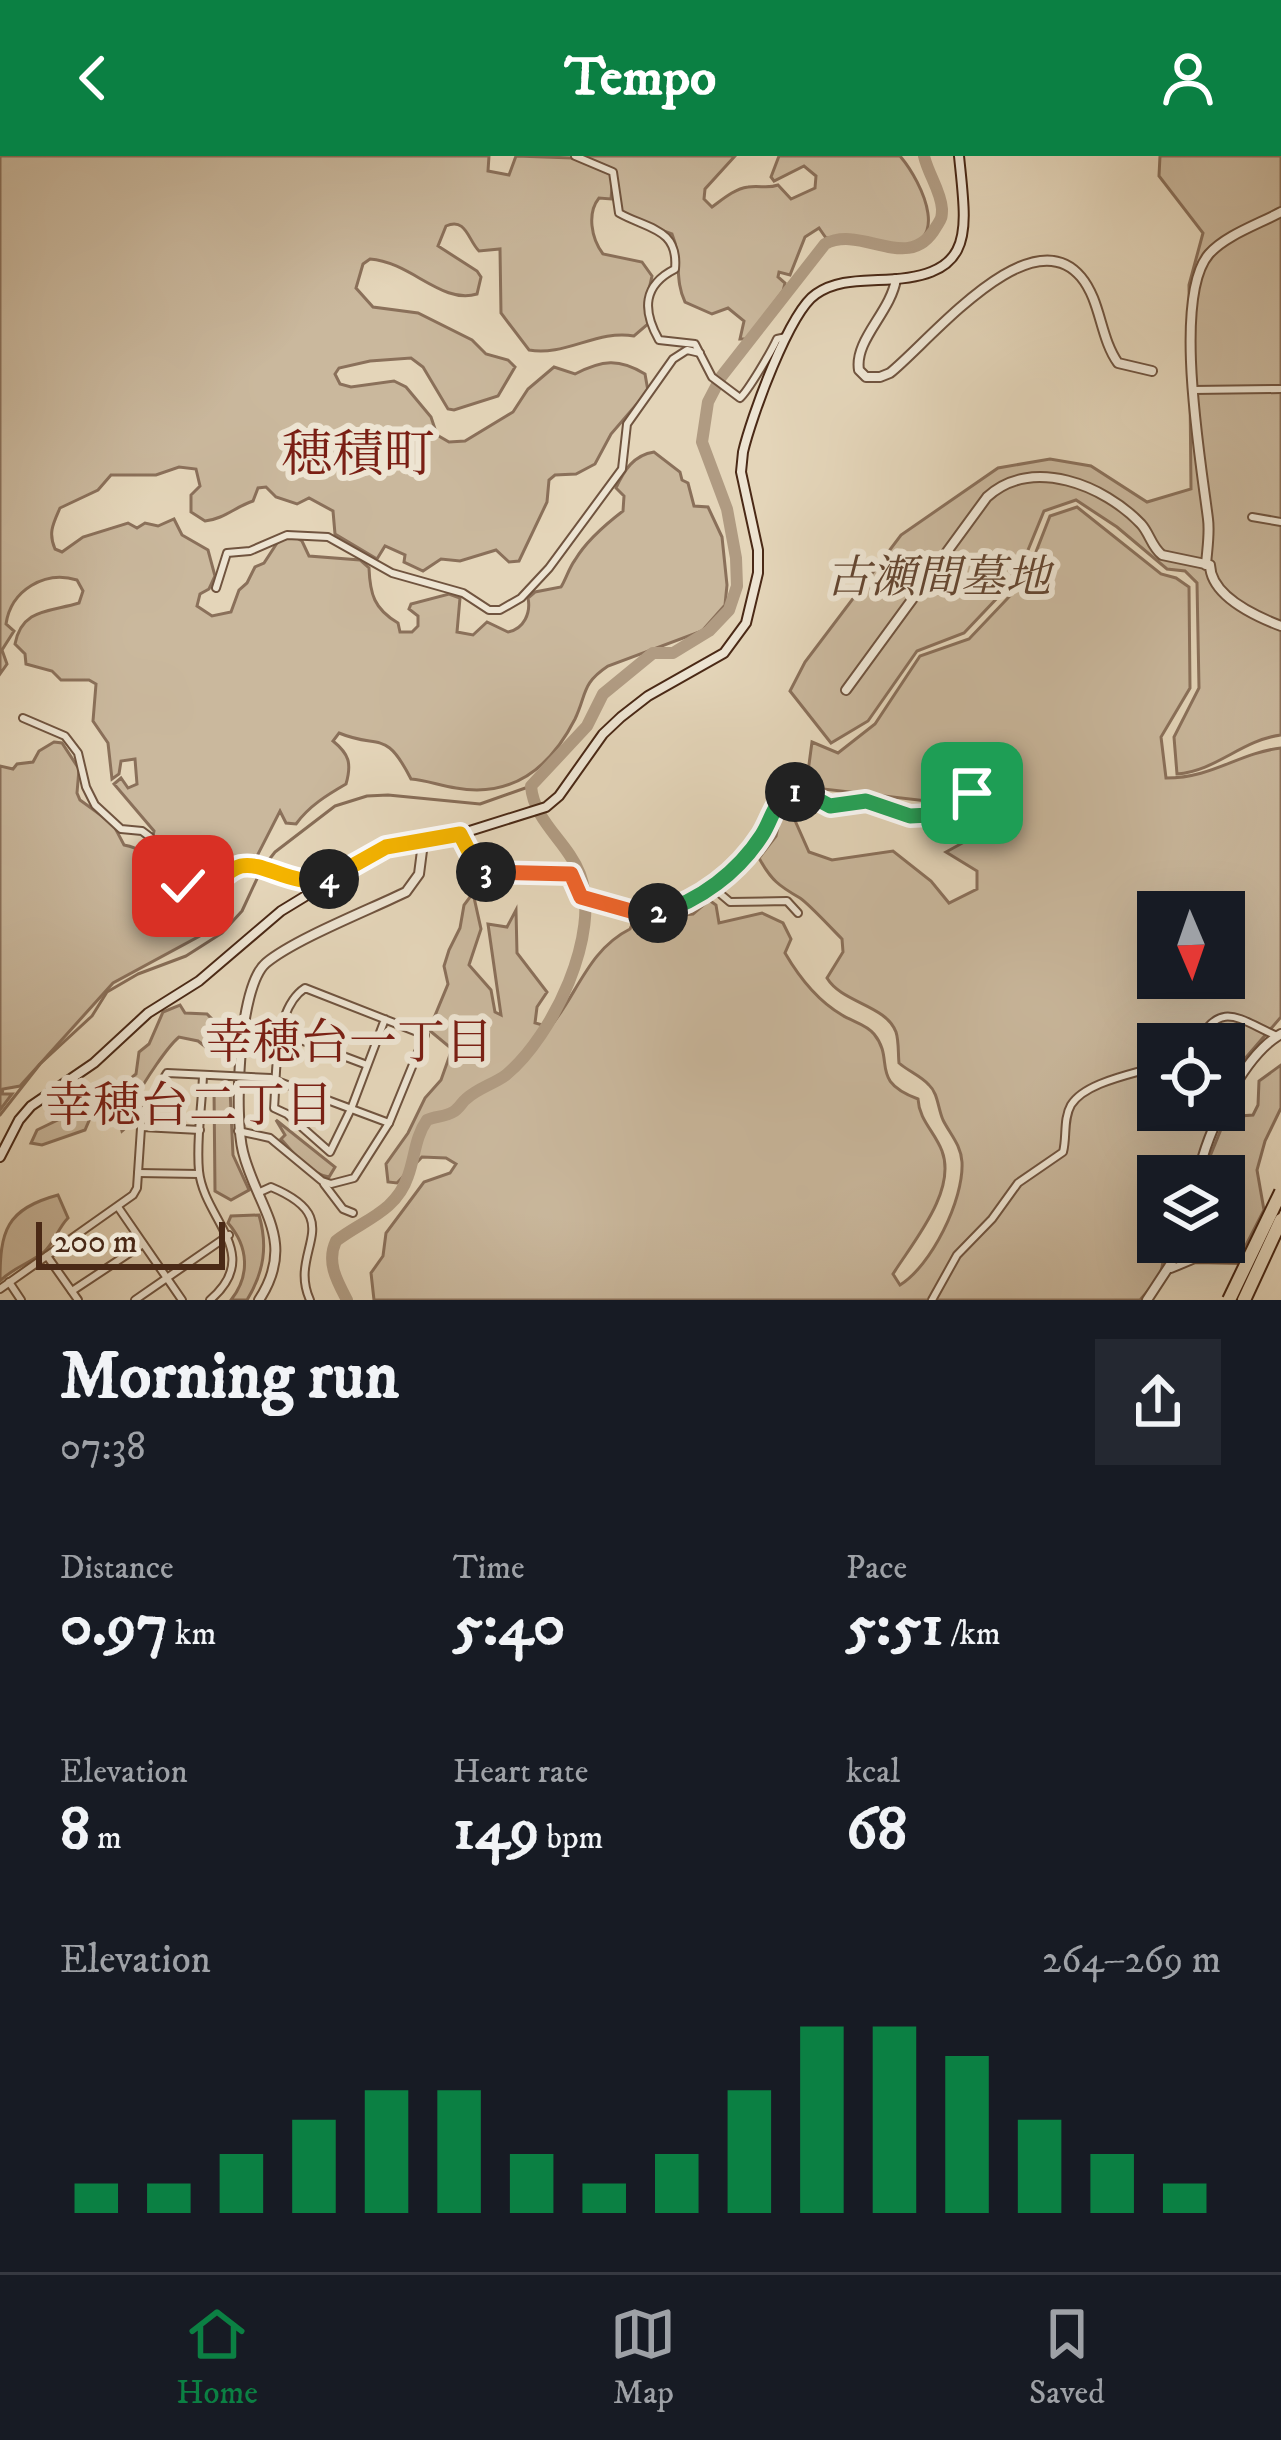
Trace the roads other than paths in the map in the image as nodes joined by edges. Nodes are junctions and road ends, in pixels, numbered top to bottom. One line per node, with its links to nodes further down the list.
1 (575, 156): 6 (street)
2 (959, 156): 4 (street)
3 (1281, 212): 9 (street)
4 (896, 280): 5 (street); 7 (street)
5 (786, 337): 6 (street); 19 (street)
6 (700, 352): 13 (street)
7 (1152, 371)
8 (1281, 389): 9 (street)
9 (1193, 390): 12 (street)
10 (1252, 517): 11 (street)
11 (1281, 522)
12 (1206, 565): 15 (street); 16 (street)
13 (216, 588)
14 (1281, 614): 15 (street)
15 (1276, 624)
16 (846, 690)
17 (23, 718): 21 (street)
18 (972, 793): 22 (street)
19 (460, 834): 20 (street); 22 (street)
20 (423, 843): 21 (street); 36 (street)
21 (339, 874): 37 (street)
22 (711, 886): 23 (street)
23 (799, 913)
24 (385, 1019): 26 (street); 28 (street); 33 (street)
25 (1209, 1023): 27 (street)
26 (282, 1033): 28 (street); 31 (street)
27 (1279, 1035): 38 (street)
28 (367, 1065): 32 (street)
29 (1137, 1073): 65 (street)
30 (207, 1075): 31 (street, bridge); 34 (street); 35 (street)
31 (274, 1079): 32 (street); 32 (street)
32 (351, 1109): 33 (street)
33 (389, 1123): 42 (street)
34 (142, 1127): 35 (street); 40 (street)
35 (200, 1130): 41 (street)
36 (238, 1131): 42 (street); 43 (street)
37 (3, 1141): 39 (street)
38 (1204, 1155)
39 (0, 1157)
40 (139, 1173): 41 (street); 45 (street)
41 (200, 1174): 48 (street)
42 (322, 1181): 46 (street)
43 (260, 1192): 63 (street); 64 (street)
44 (1281, 1192): 67 (highway, bridge)
45 (118, 1207): 50 (street); 51 (street)
46 (353, 1213)
47 (1281, 1220): 68 (highway, bridge)
48 (229, 1235): 54 (street); 62 (street)
49 (1281, 1243): 53 (street)
50 (142, 1244): 54 (street); 57 (street)
51 (47, 1256): 55 (street); 57 (street)
52 (1174, 1263): 53 (street)
53 (1171, 1269): 66 (street)
54 (167, 1279): 60 (street); 61 (street)
55 (9, 1282): 56 (street); 58 (street)
56 (0, 1288)
57 (72, 1291): 59 (street)
58 (21, 1300)
59 (78, 1300)
60 (135, 1300)
61 (182, 1300)
62 (210, 1300)
63 (259, 1300)
64 (310, 1300)
65 (932, 1300)
66 (1147, 1300)
67 (1229, 1300)
68 (1244, 1300)

